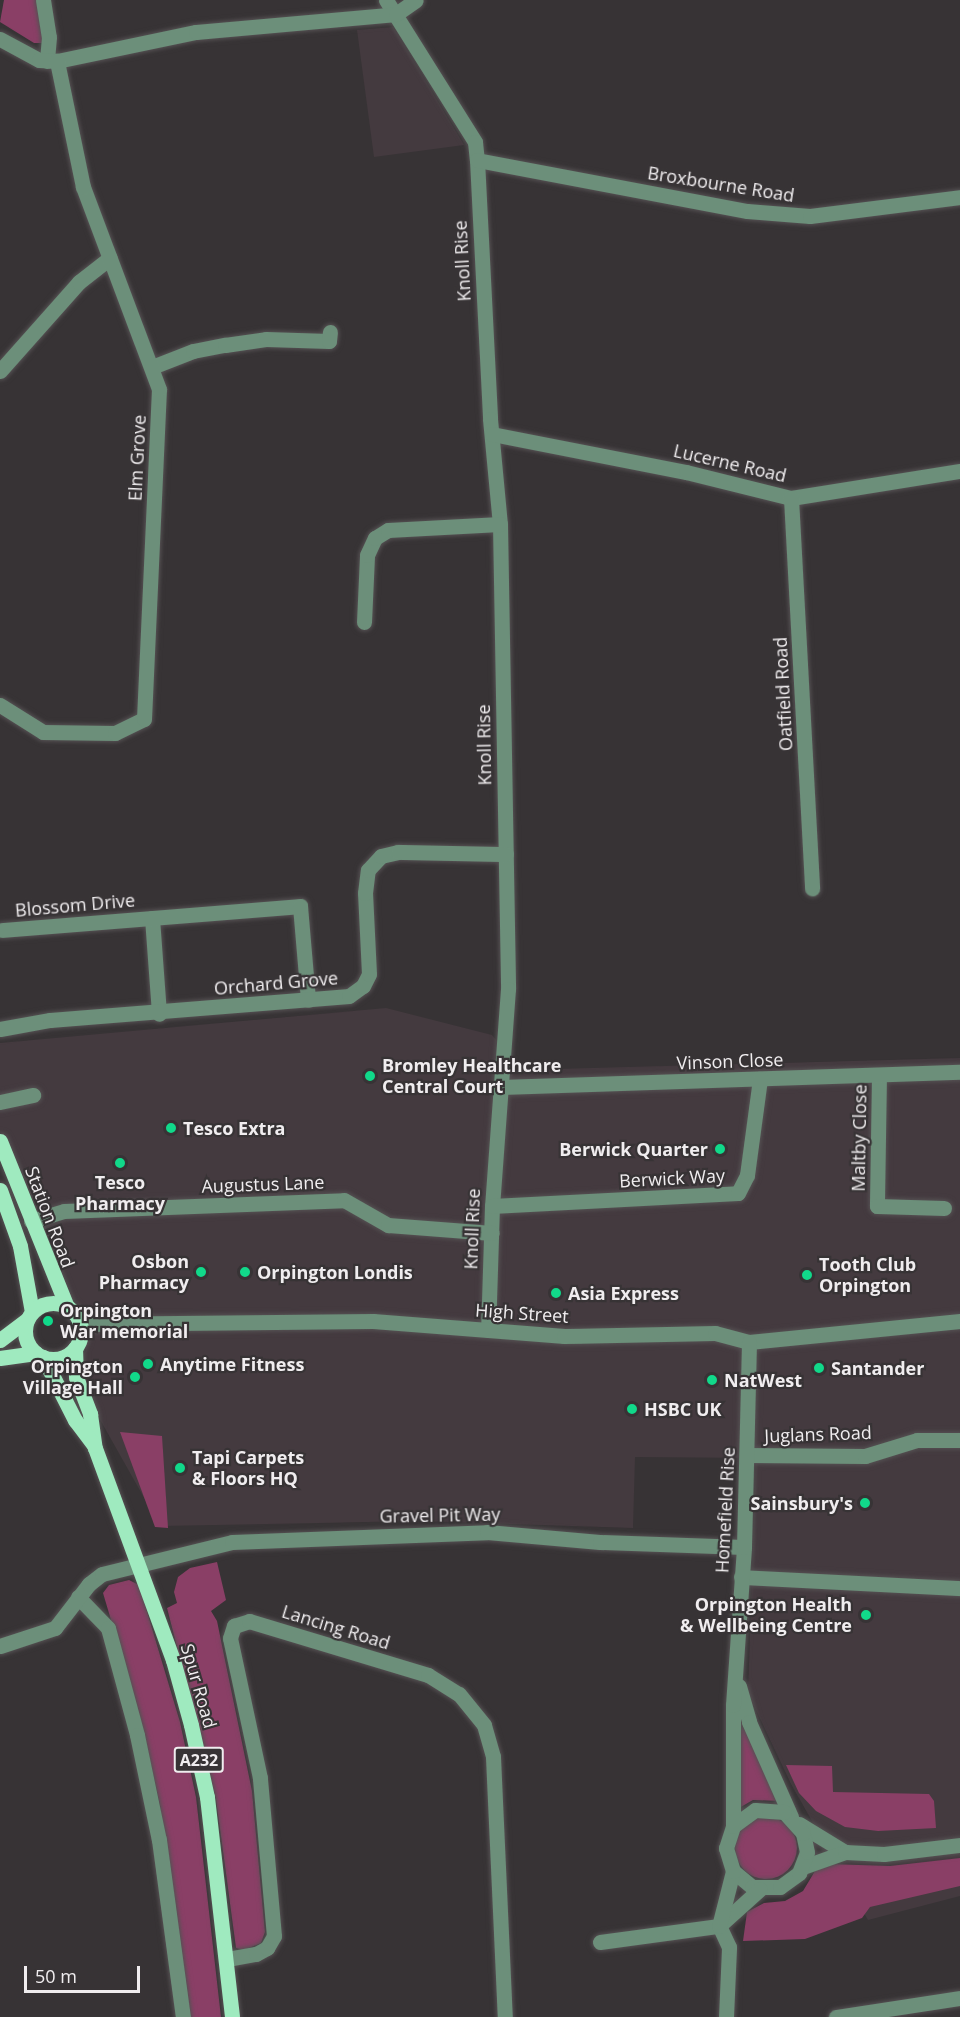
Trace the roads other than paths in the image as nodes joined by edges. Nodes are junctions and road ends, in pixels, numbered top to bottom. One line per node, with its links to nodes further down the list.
1 (43, 0): 6 (street, Elm Grove)
2 (386, 0): 4 (street, Knoll Rise)
3 (416, 0): 4 (street)
4 (396, 14): 6 (street); 7 (street, Knoll Rise)
5 (0, 39): 6 (street)
6 (52, 61): 9 (street, Elm Grove)
7 (477, 160): 8 (street, Broxbourne Road); 13 (street, Knoll Rise)
8 (960, 197)
9 (110, 258): 11 (street, Elm Grove); 12 (street)
10 (330, 332): 11 (street)
11 (152, 367): 18 (street, Elm Grove)
12 (0, 371)
13 (492, 434): 15 (street, Lucerne Road); 16 (street, Knoll Rise)
14 (960, 471): 15 (street, Lucerne Road)
15 (791, 498): 20 (street, Oatfield Road)
16 (500, 524): 17 (street); 19 (street, Knoll Rise)
17 (364, 622)
18 (0, 705)
19 (506, 854): 23 (street, Orchard Grove); 29 (street, Knoll Rise)
20 (812, 888)
21 (152, 918): 22 (street, Blossom Drive); 23 (street, Blossom Drive); 24 (street, Blossom Drive)
22 (2, 930)
23 (308, 1000): 24 (street, Orchard Grove)
24 (159, 1014): 25 (street, Orchard Grove)
25 (0, 1029)
26 (960, 1072): 27 (street, Vinson Close)
27 (879, 1075): 28 (street, Vinson Close); 35 (street, Maltby Close)
28 (760, 1080): 29 (street, Vinson Close); 34 (street, Berwick Way)
29 (501, 1087): 34 (street, Knoll Rise)
30 (33, 1095): 31 (street)
31 (0, 1102)
32 (0, 1141): 36 (main road, Station Road)
33 (0, 1190): 39 (main road, Station Road)
34 (492, 1206): 37 (street, Knoll Rise)
35 (944, 1208)
36 (31, 1221): 37 (street, Augustus Lane); 38 (main road, Station Road)
37 (492, 1233): 42 (street, Knoll Rise)
38 (67, 1307): 39 (main road); 41 (main road)
39 (29, 1316): 43 (main road); 46 (main road)
40 (960, 1321): 44 (street, High Street)
41 (80, 1324): 42 (street, High Street); 45 (main road)
42 (488, 1330): 44 (street, High Street)
43 (0, 1340)
44 (749, 1342): 50 (street, Homefield Rise)
45 (75, 1348): 46 (main road); 49 (main road, Spur Road)
46 (40, 1355): 47 (main road); 49 (main road, Spur Road)
47 (0, 1358)
48 (960, 1440): 50 (street, Juglans Road)
49 (95, 1448): 52 (main road, Spur Road / A232)
50 (747, 1455): 51 (street, Homefield Rise)
51 (744, 1547): 52 (street, Gravel Pit Way); 53 (street, Homefield Rise)
52 (140, 1568): 55 (street, Gravel Pit Way); 67 (main road, Spur Road / A232)
53 (741, 1577): 54 (street); 57 (street, Homefield Rise)
54 (960, 1588)
55 (78, 1597): 56 (street, Gravel Pit Way); 70 (street)
56 (0, 1646)
57 (737, 1680): 58 (street, Homefield Rise); 59 (street, Homefield Rise)
58 (795, 1821): 59 (street); 61 (street); 62 (street)
59 (733, 1826): 63 (street, Homefield Rise)
60 (960, 1845): 61 (street)
61 (845, 1852): 62 (street)
62 (803, 1866): 64 (street)
63 (733, 1871): 64 (street); 65 (street, Homefield Rise)
64 (759, 1889): 65 (street)
65 (719, 1926): 66 (street); 73 (street)
66 (600, 1942)
67 (227, 1959): 71 (main road, Spur Road / A232); 72 (street, Lancing Road)
68 (960, 1998): 69 (street)
69 (872, 2014): 74 (street)
70 (183, 2017)
71 (232, 2017)
72 (505, 2017)
73 (726, 2017)
74 (836, 2017)

